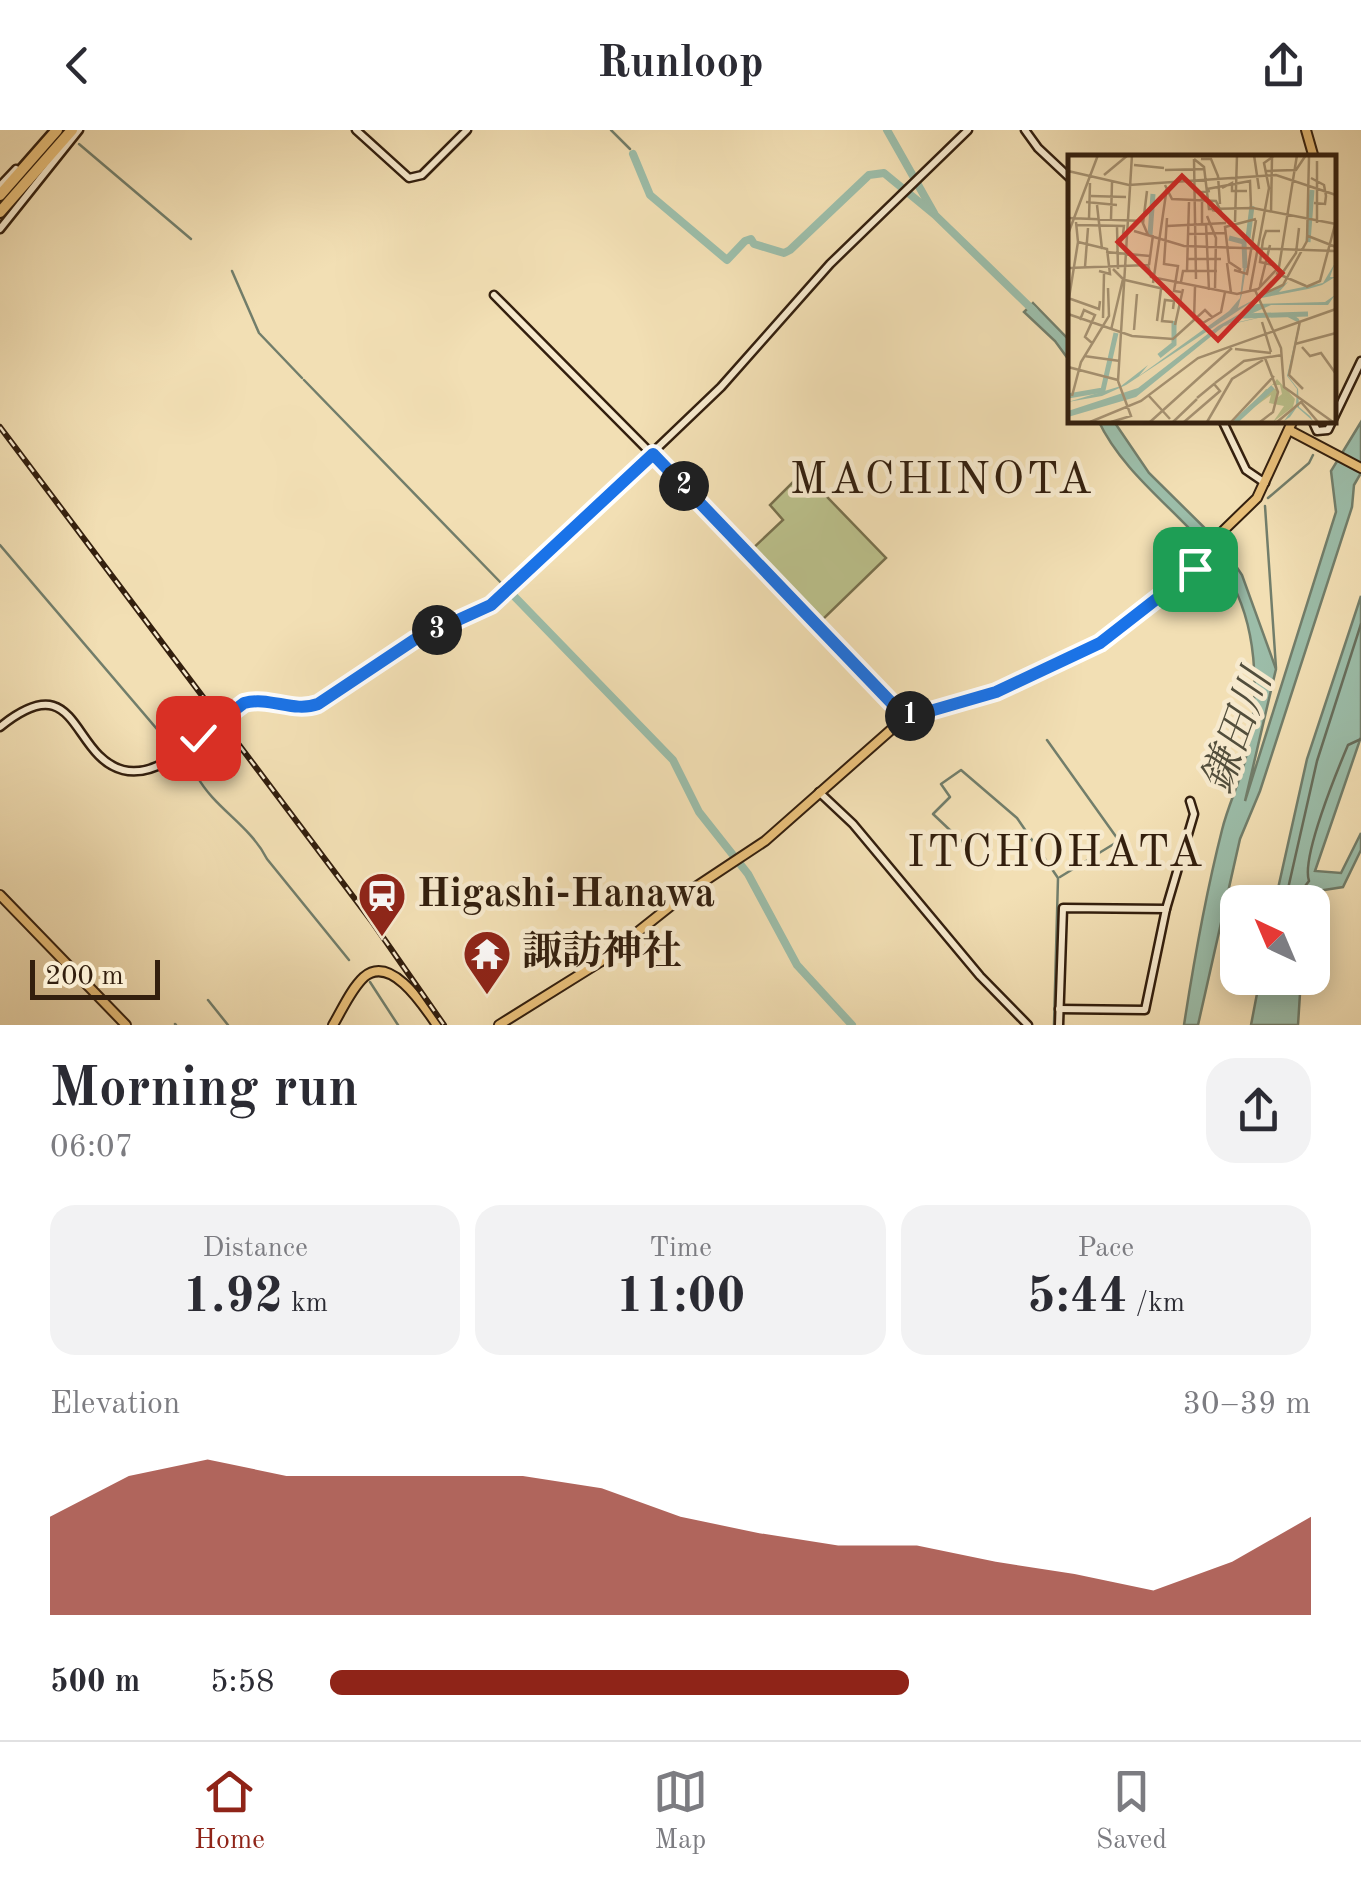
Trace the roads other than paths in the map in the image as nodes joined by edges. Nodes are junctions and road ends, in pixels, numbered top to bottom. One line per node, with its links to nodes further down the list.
1 (356, 130): 2 (street)
2 (467, 130)
3 (968, 130): 22 (street)
4 (1025, 130): 8 (street)
5 (1306, 130): 7 (main road)
6 (64, 132): 9 (street); 10 (highway); 11 (highway); 12 (highway); 13 (street); 13 (highway)
7 (1313, 155)
8 (1068, 175)
9 (0, 186)
10 (0, 194)
11 (0, 202)
12 (0, 212)
13 (0, 225)
14 (494, 295): 22 (street)
15 (1361, 361): 16 (street)
16 (1336, 413)
17 (1223, 422): 24 (street)
18 (1293, 422): 21 (main road)
19 (1313, 422): 20 (street)
20 (1332, 422)
21 (1289, 430): 23 (main road); 24 (main road)
22 (653, 454): 25 (street); 26 (street)
23 (1361, 468)
24 (1265, 483): 25 (main road)
25 (906, 718): 27 (main road)
26 (0, 727)
27 (819, 792): 35 (main road); 36 (street)
28 (1190, 800): 30 (street)
29 (0, 895): 32 (main road)
30 (1166, 910): 31 (street); 31 (street)
31 (1059, 1009): 37 (street)
32 (126, 1025)
33 (333, 1025): 34 (main road)
34 (437, 1025)
35 (499, 1025)
36 (1028, 1025)
37 (1058, 1025)

